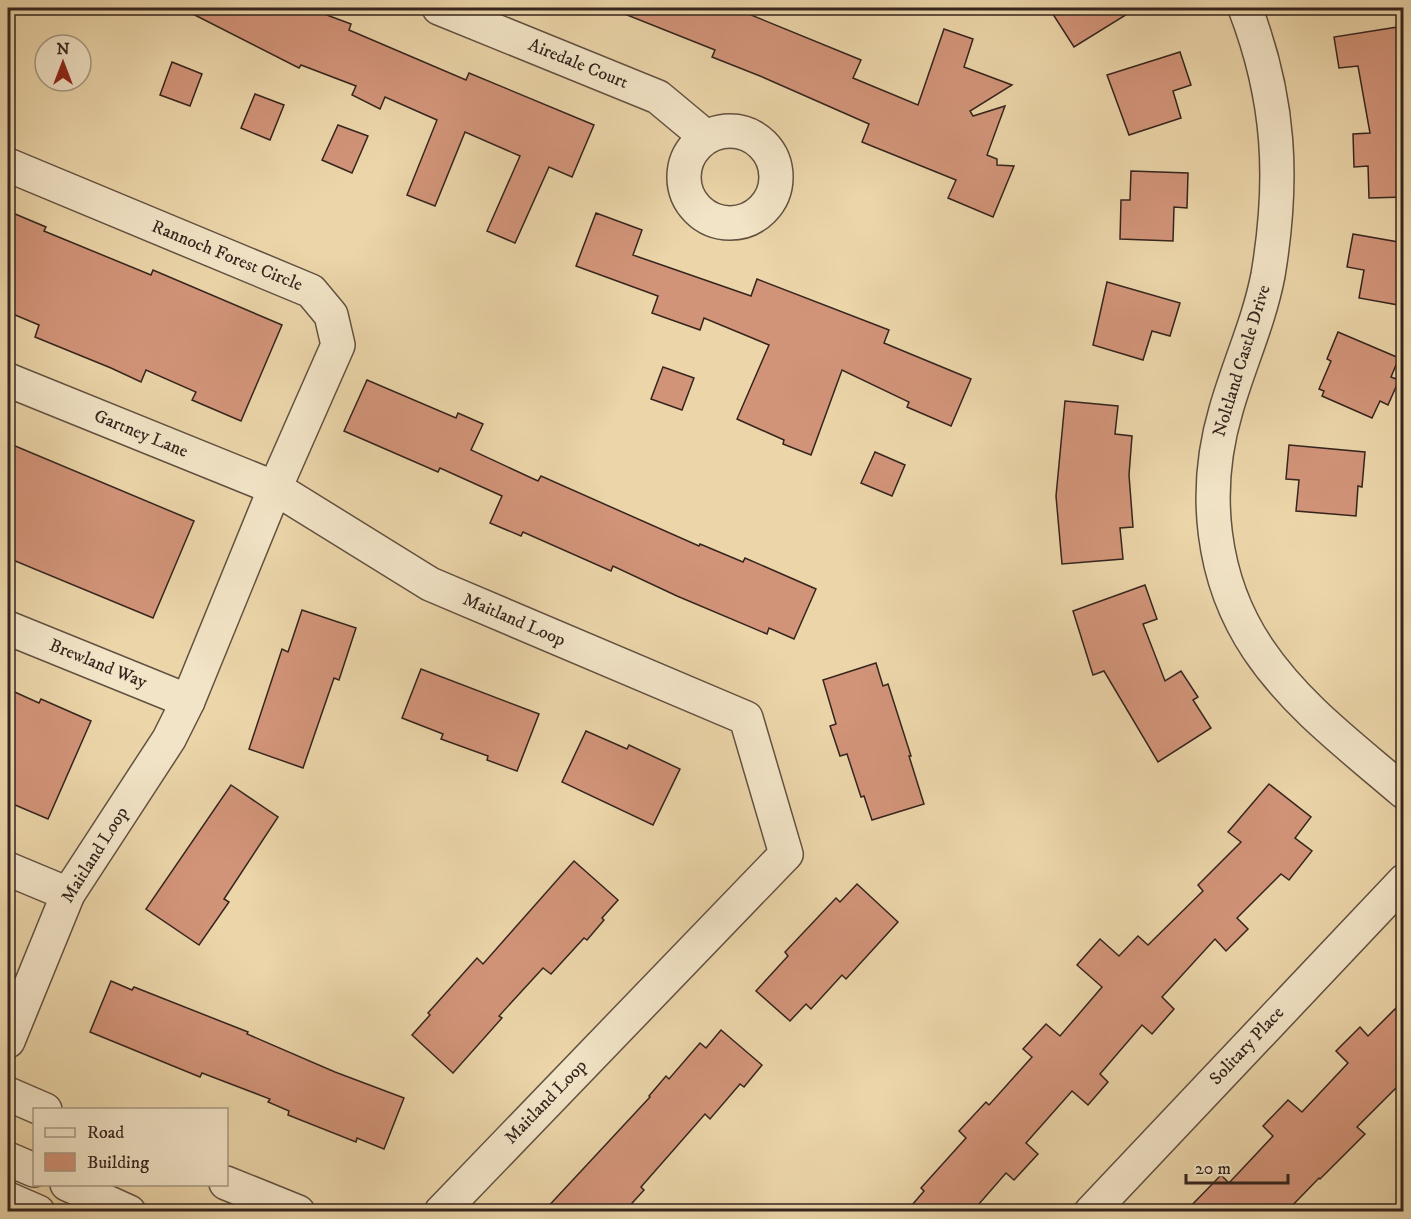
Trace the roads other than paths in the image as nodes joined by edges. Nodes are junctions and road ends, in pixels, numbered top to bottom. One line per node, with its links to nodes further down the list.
1 (439, 8): 3 (street, Airedale Court)
2 (1245, 8): 9 (street, Noltland Castle Drive)
3 (706, 137)
4 (8, 165): 6 (street, Rannoch Forest Circle)
5 (8, 380): 6 (street, Gartney Lane)
6 (275, 488): 8 (street, Maitland Loop); 24 (street, Maitland Loop)
7 (8, 628): 8 (street, Brewland Way)
8 (188, 701): 12 (street, Maitland Loop)
9 (1404, 792)
10 (8, 869): 12 (street)
11 (1404, 881): 25 (street, Solitary Place)
12 (68, 894): 13 (street, Maitland Loop)
13 (8, 1041)
14 (8, 1094): 15 (street)
15 (40, 1108)
16 (8, 1159): 17 (street)
17 (33, 1170)
18 (228, 1184): 23 (street)
19 (70, 1186): 22 (street)
20 (8, 1199): 21 (street)
21 (38, 1212)
22 (129, 1212)
23 (298, 1212)
24 (441, 1212)
25 (1090, 1212)

